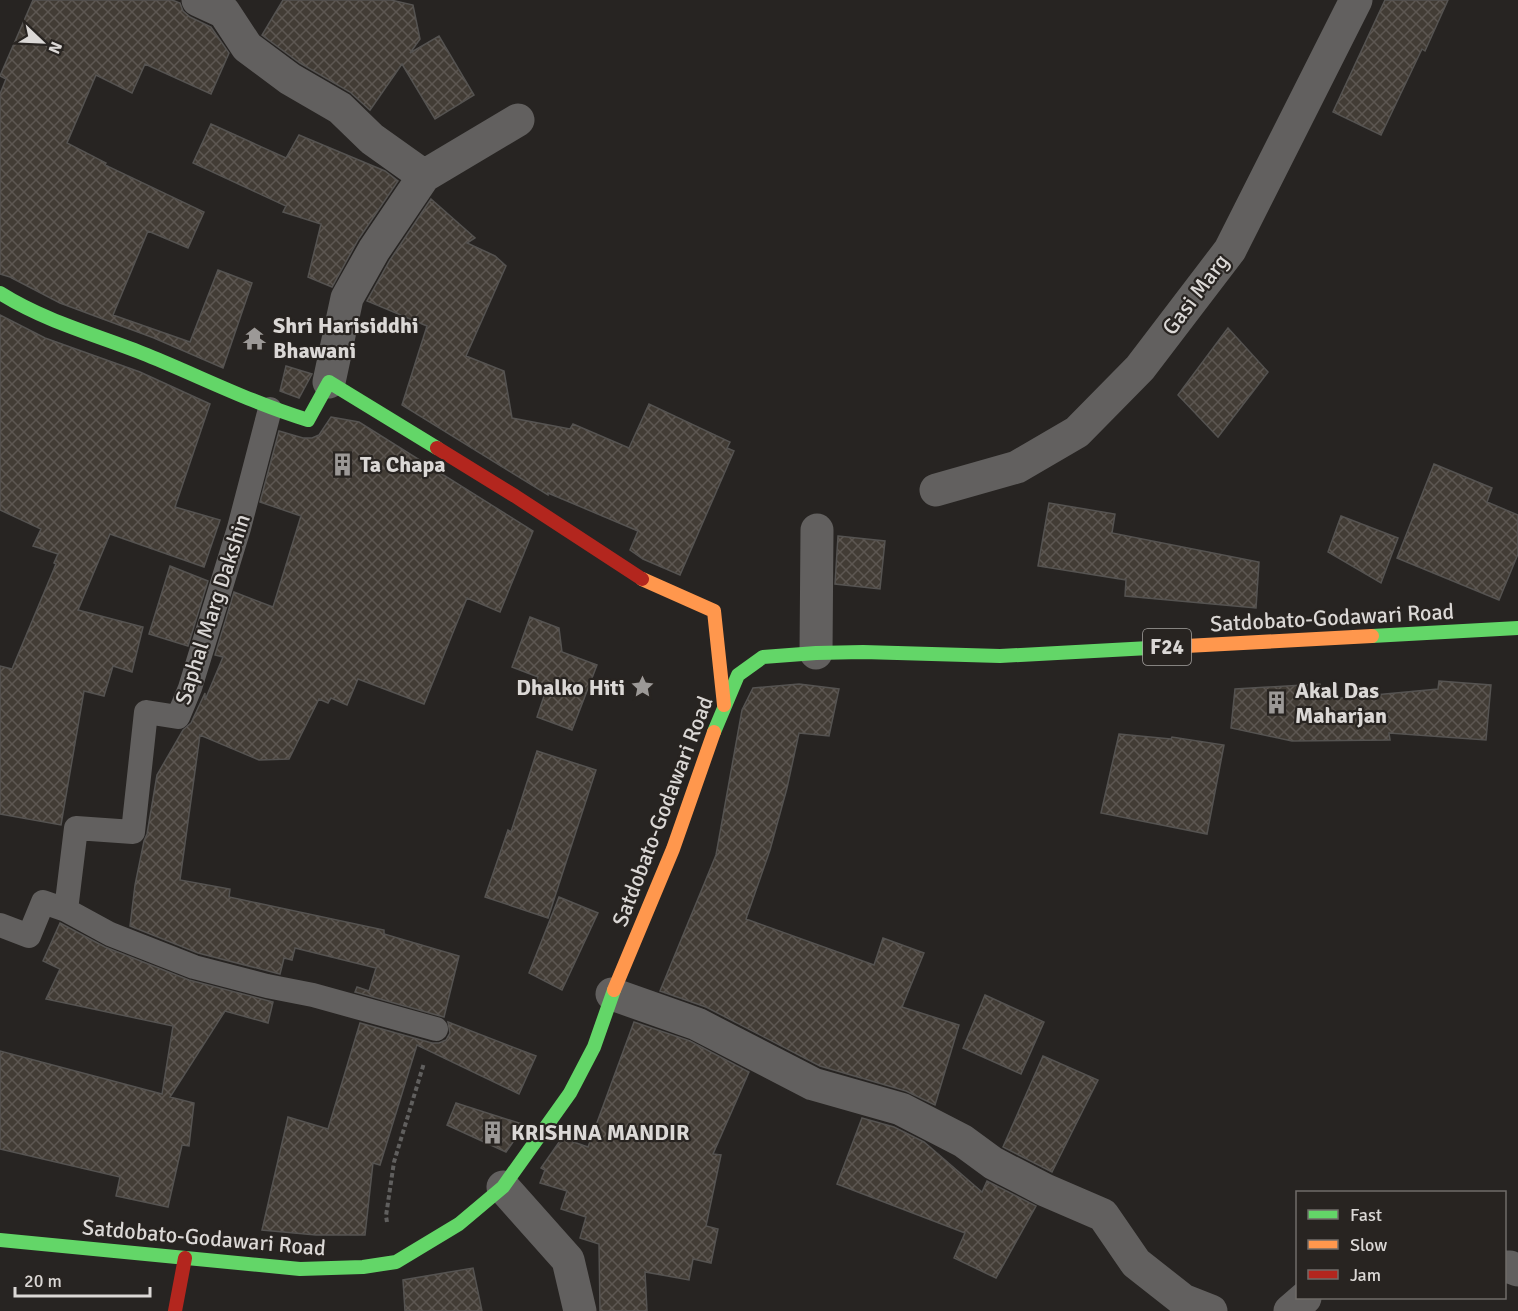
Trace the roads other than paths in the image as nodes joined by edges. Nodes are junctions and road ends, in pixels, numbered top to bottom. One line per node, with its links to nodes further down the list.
1 (198, 0): 4 (street)
2 (1356, 0): 8 (street, Gasi Marg)
3 (518, 120): 4 (street)
4 (424, 176): 6 (street)
5 (0, 293): 7 (street)
6 (329, 382): 7 (street); 12 (street)
7 (270, 409): 13 (lane, Saphal Marg Dakshin)
8 (936, 490)
9 (816, 530): 11 (street)
10 (1518, 628): 11 (street, Satdobato-Godawari Road / F24)
11 (816, 652): 12 (street, Satdobato-Godawari Road / F24)
12 (724, 705): 15 (street, Satdobato-Godawari Road / F24)
13 (66, 910): 14 (lane); 16 (lane)
14 (0, 925)
15 (612, 994): 17 (street, Satdobato-Godawari Road / F24); 23 (street)
16 (436, 1029)
17 (503, 1187): 19 (street, Satdobato-Godawari Road / F24); 22 (street)
18 (0, 1240): 19 (street, Satdobato-Godawari Road / F24)
19 (185, 1258): 21 (street)
20 (1304, 1299): 24 (street)
21 (175, 1311)
22 (580, 1311)
23 (1211, 1311)
24 (1290, 1311)

